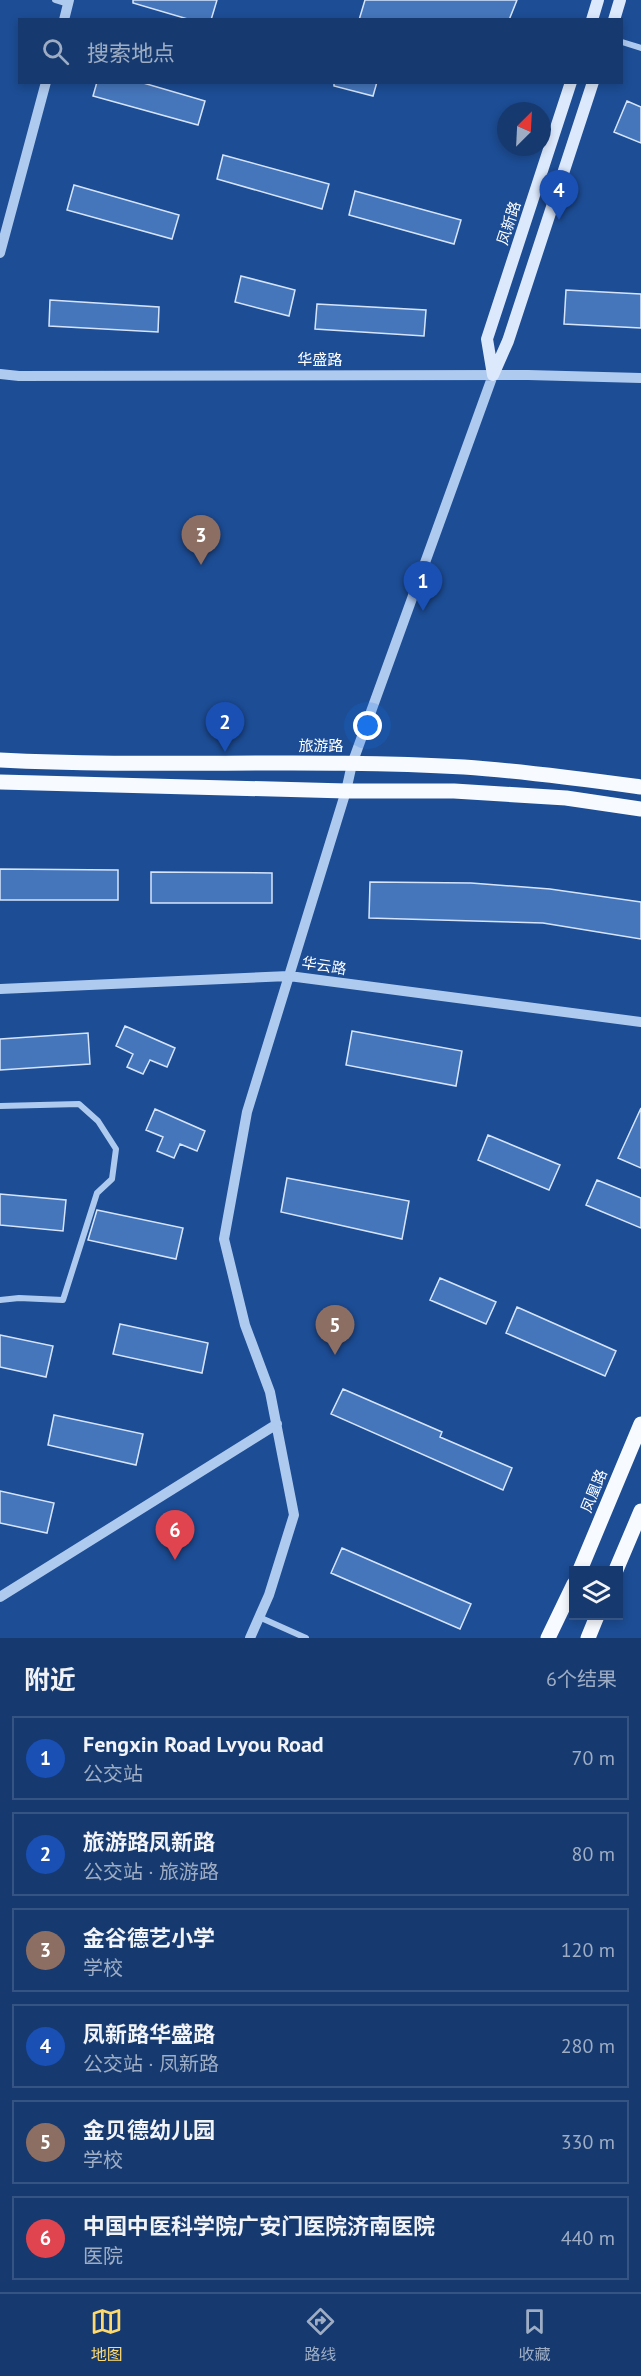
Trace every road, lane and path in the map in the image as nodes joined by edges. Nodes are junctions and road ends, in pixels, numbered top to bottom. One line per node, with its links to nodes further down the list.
1 (55, 0): 4 (street)
2 (598, 0): 6 (main road)
3 (620, 0): 7 (main road)
4 (68, 2): 5 (street)
5 (64, 18)
6 (593, 18)
7 (615, 18)
8 (623, 43): 9 (street)
9 (641, 48)
10 (45, 84): 13 (street)
11 (570, 84): 15 (main road, 凤新路)
12 (592, 84): 15 (main road)
13 (0, 253)
14 (0, 374): 15 (street, 华盛路)
15 (493, 375): 16 (street, 华盛路); 18 (street)
16 (641, 378)
17 (0, 760): 18 (main road, 旅游路)
18 (352, 764): 20 (main road, 旅游路); 21 (street)
19 (0, 782): 21 (main road)
20 (641, 787)
21 (346, 791): 22 (main road); 23 (street)
22 (641, 808)
23 (289, 976): 24 (street, 华云路); 25 (street, 华云路); 28 (street)
24 (0, 989)
25 (641, 1022)
26 (0, 1106): 27 (street)
27 (0, 1300)
28 (277, 1424): 34 (street); 35 (street)
29 (641, 1424): 31 (main road, 凤凰路)
30 (641, 1511): 32 (main road)
31 (582, 1566)
32 (618, 1566)
33 (569, 1593): 39 (main road)
34 (0, 1597)
35 (259, 1617): 37 (street); 38 (street)
36 (595, 1620): 40 (main road)
37 (250, 1638)
38 (306, 1638)
39 (548, 1638)
40 (588, 1638)

